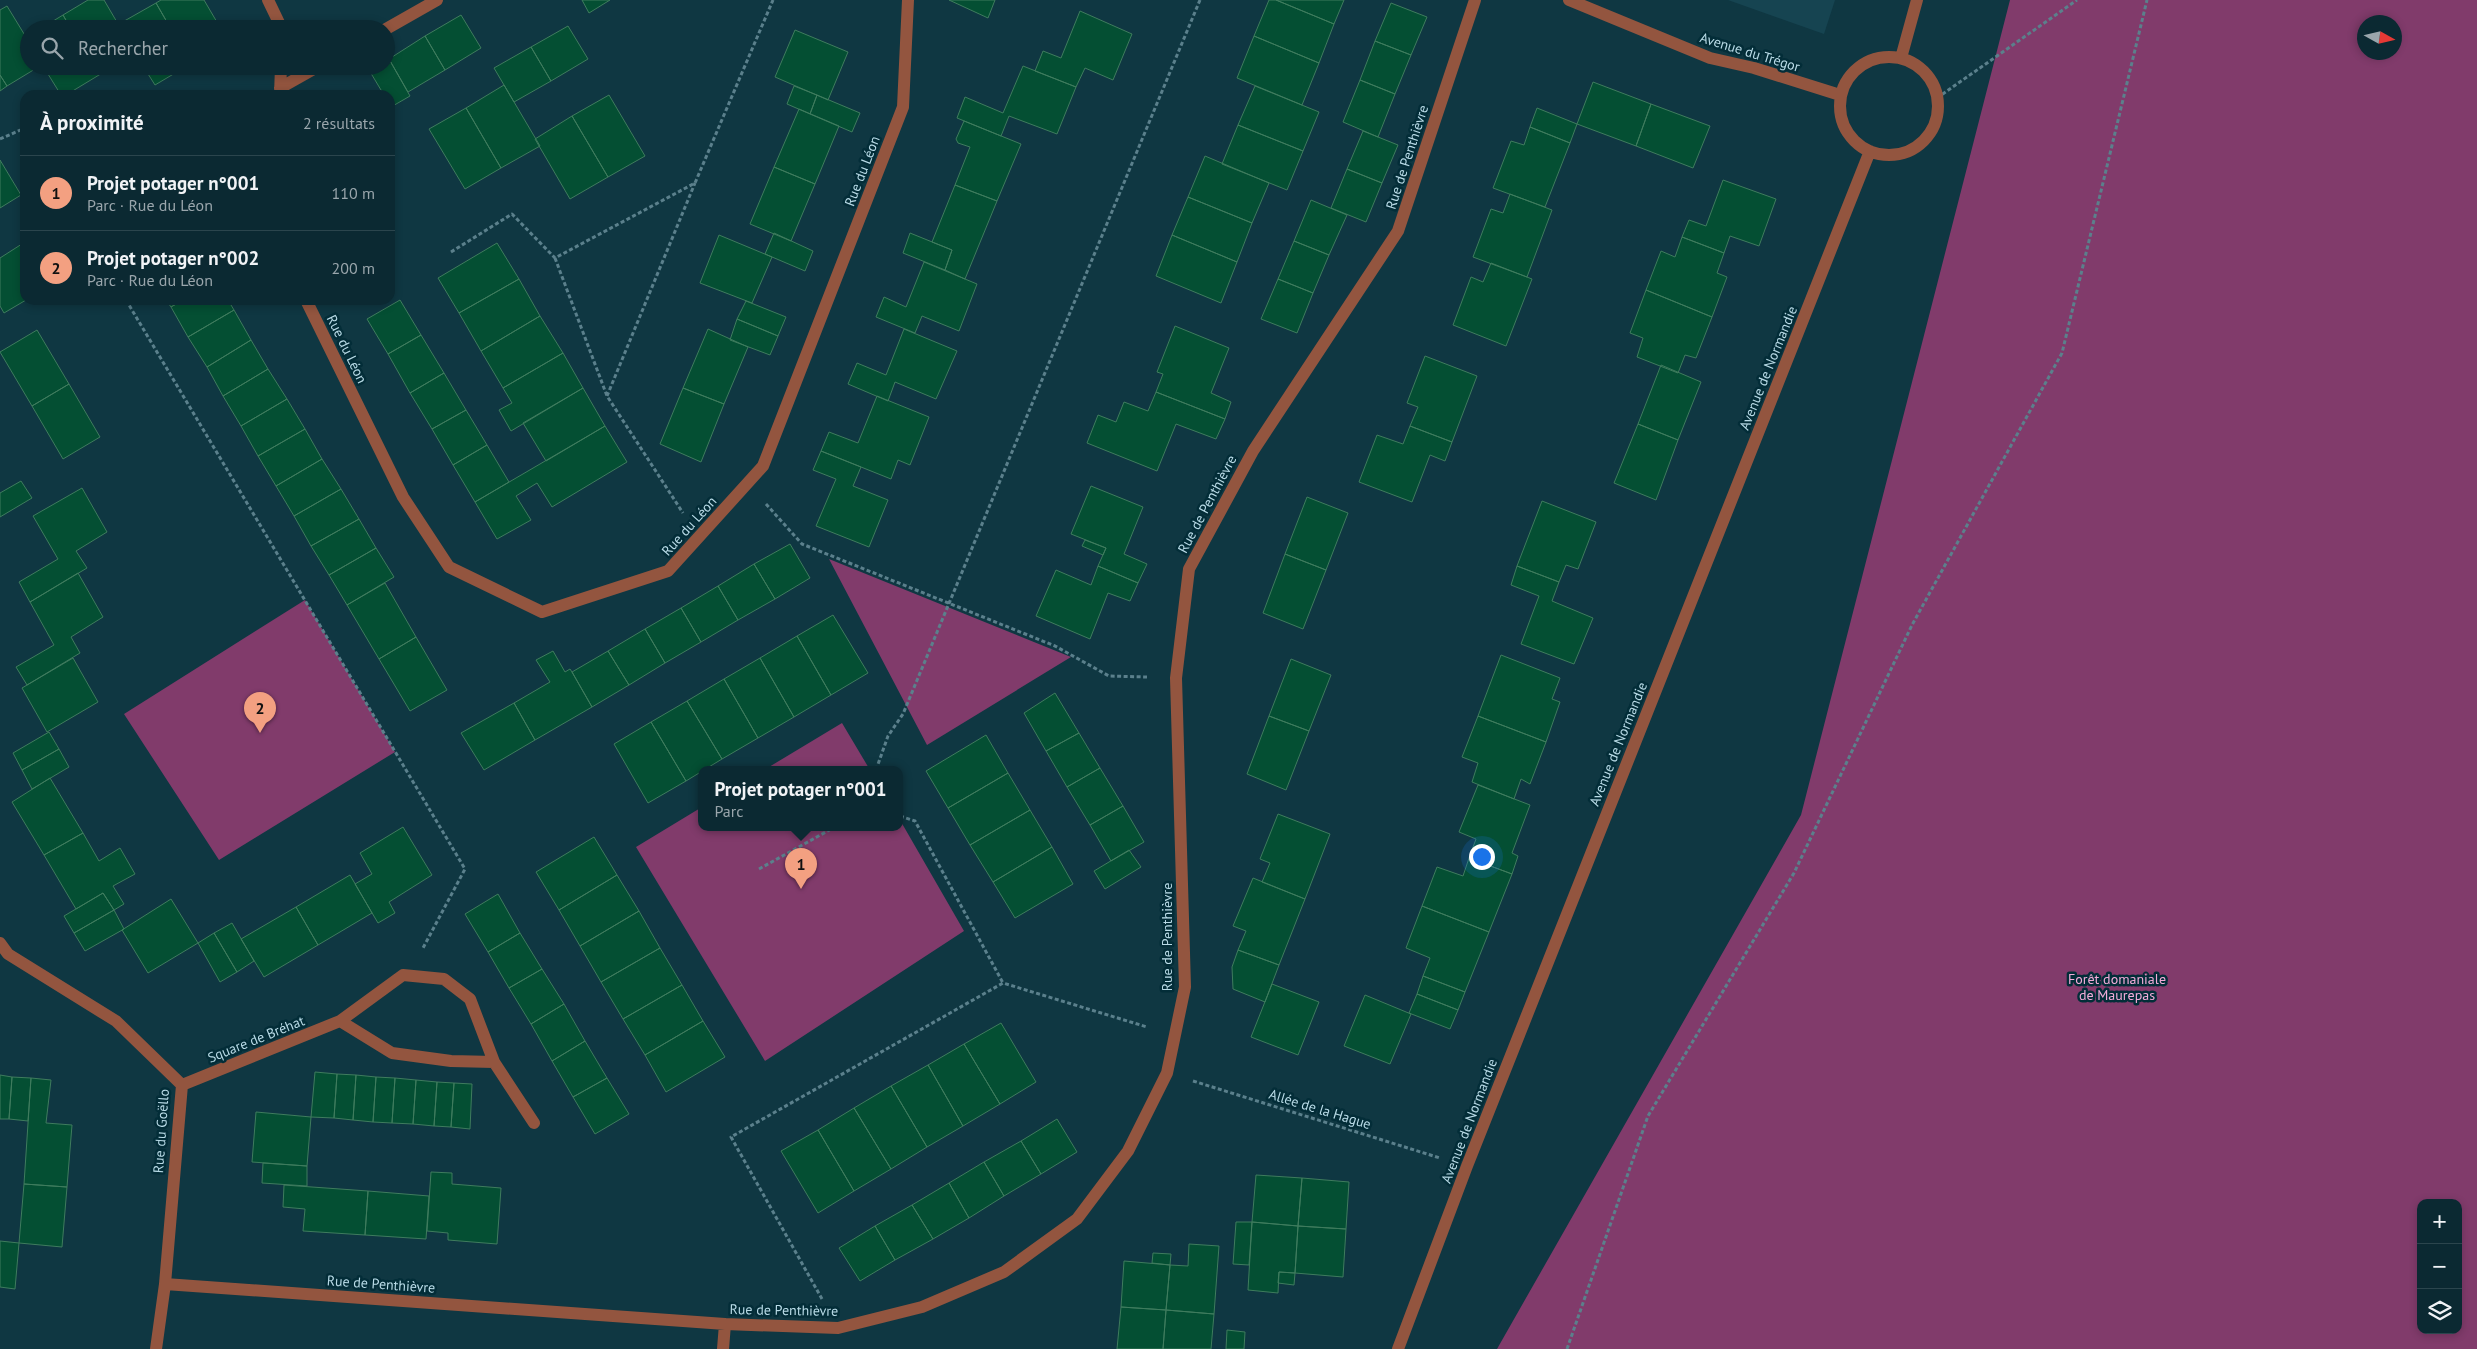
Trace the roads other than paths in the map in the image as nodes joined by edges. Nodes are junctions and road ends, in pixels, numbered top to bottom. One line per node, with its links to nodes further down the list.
1 (268, 0): 7 (street)
2 (437, 0): 8 (street)
3 (908, 0): 16 (street, Rue du Léon)
4 (1475, 0): 23 (street, Rue de Penthièvre)
5 (1569, 0): 14 (street, Avenue du Trégor)
6 (1917, 0): 9 (street)
7 (278, 20)
8 (395, 24)
9 (1901, 58): 14 (street); 15 (street)
10 (281, 75): 12 (street)
11 (306, 75): 13 (street)
12 (280, 90)
13 (283, 90)
14 (1840, 95): 15 (street)
15 (1870, 152): 24 (street, Avenue de Normandie)
16 (308, 305)
17 (0, 943): 20 (street, Rue du Goëllo)
18 (340, 1021): 19 (street); 19 (street, Square de Bréhat); 20 (street, Square de Bréhat)
19 (494, 1062): 21 (street, Square de Bréhat)
20 (182, 1086): 22 (street, Rue du Goëllo)
21 (534, 1123)
22 (165, 1284): 23 (street, Rue de Penthièvre); 25 (street, Rue du Goëllo)
23 (725, 1324): 26 (street)
24 (1397, 1348)
25 (156, 1349)
26 (723, 1349)

